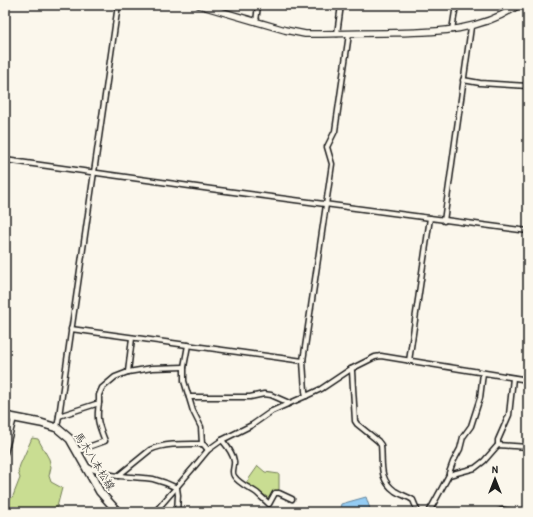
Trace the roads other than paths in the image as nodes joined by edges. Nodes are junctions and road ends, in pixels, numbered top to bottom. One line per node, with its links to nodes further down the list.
1 (118, 5): 15 (street)
2 (199, 5): 7 (street)
3 (258, 5): 7 (street)
4 (340, 5): 10 (street)
5 (456, 5): 9 (street)
6 (519, 5): 8 (street)
7 (256, 22): 10 (street)
8 (471, 27): 9 (street); 12 (street)
9 (452, 30): 11 (street)
10 (337, 34): 11 (street)
11 (349, 34): 16 (street)
12 (463, 80): 13 (street); 18 (street)
13 (528, 86)
14 (5, 160): 15 (street)
15 (94, 173): 16 (street); 20 (street)
16 (326, 204): 17 (street); 23 (street)
17 (430, 218): 18 (street); 24 (street)
18 (444, 220): 19 (street)
19 (528, 231)
20 (71, 329): 21 (street); 36 (street)
21 (132, 338): 22 (street); 27 (street)
22 (188, 345): 23 (street); 25 (street)
23 (303, 361): 31 (street)
24 (409, 361): 26 (street); 28 (street)
25 (184, 367): 27 (street); 32 (street)
26 (351, 369): 31 (street); 55 (street)
27 (128, 372): 33 (street)
28 (483, 373): 29 (street); 47 (street)
29 (513, 378): 30 (street); 41 (street)
30 (528, 380)
31 (306, 396): 34 (street)
32 (189, 397): 34 (street); 40 (street)
33 (99, 403): 36 (street); 44 (street)
34 (288, 404): 39 (street)
35 (5, 416): 37 (main road, 馬木八本松線)
36 (59, 416): 38 (street)
37 (14, 418): 38 (main road, 馬木八本松線); 45 (street)
38 (57, 428): 44 (main road, 馬木八本松線)
39 (222, 440): 43 (street); 50 (street)
40 (202, 444): 43 (street); 48 (street)
41 (498, 445): 42 (street); 47 (street)
42 (528, 447)
43 (208, 450): 49 (street)
44 (77, 451): 46 (main road, 馬木八本松線)
45 (5, 453)
46 (86, 466): 48 (street); 52 (main road, 馬木八本松線)
47 (449, 475): 51 (street)
48 (118, 476): 49 (street)
49 (176, 488): 53 (street); 54 (street)
50 (292, 499)
51 (429, 511): 56 (street)
52 (118, 512)
53 (155, 512)
54 (177, 512)
55 (418, 512)
56 (438, 512)
57 (498, 512): 58 (street)
58 (512, 512)

